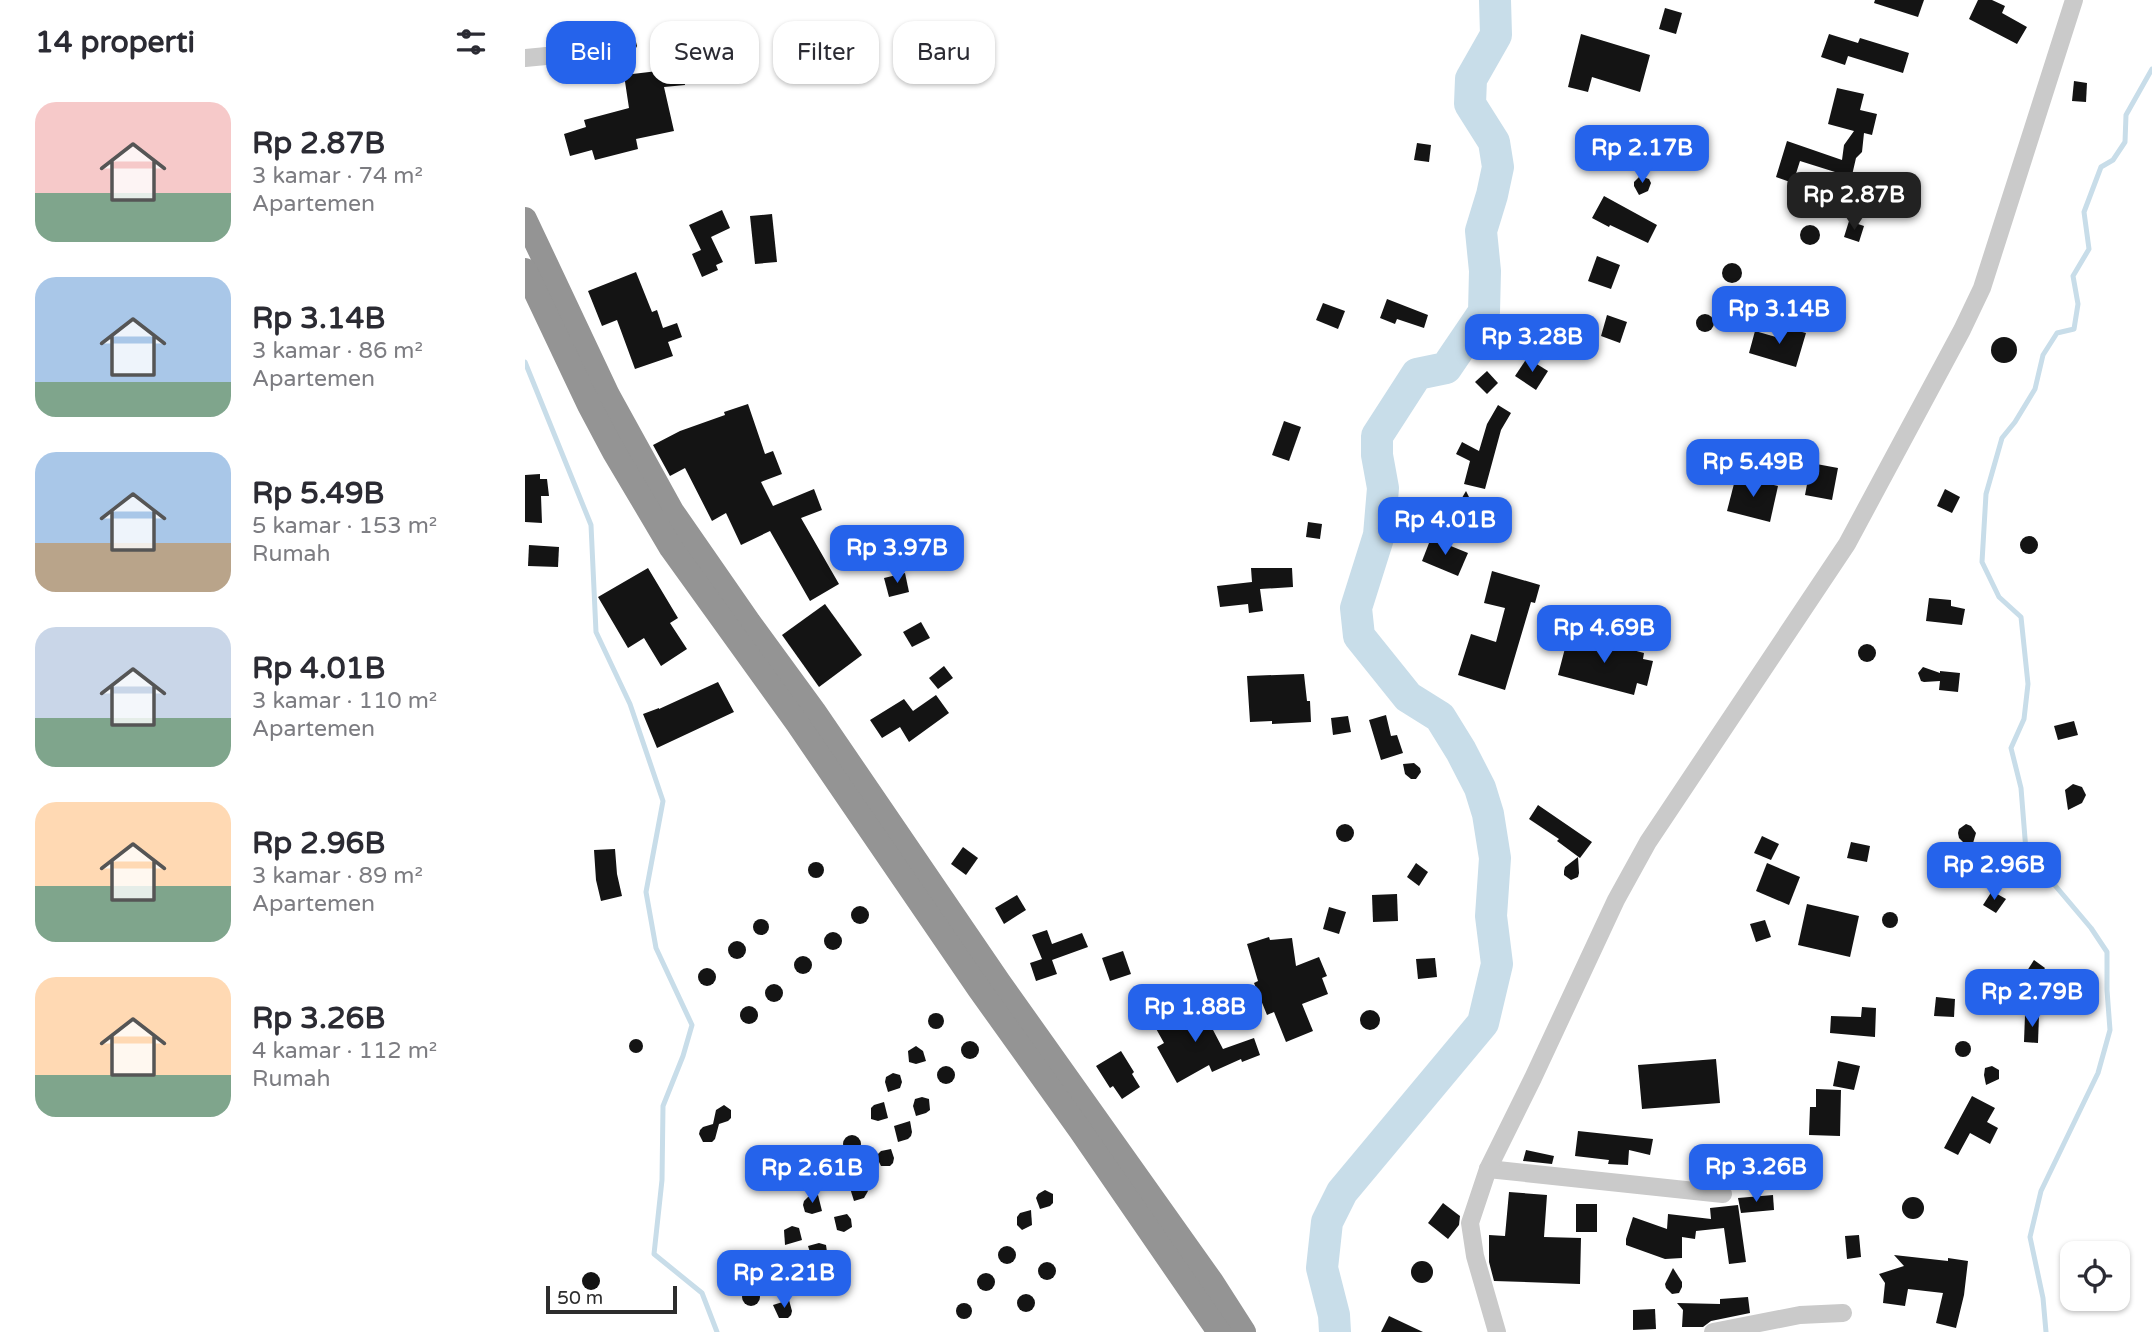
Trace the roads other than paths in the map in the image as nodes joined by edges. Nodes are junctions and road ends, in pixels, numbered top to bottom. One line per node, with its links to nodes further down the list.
1 (2074, 0): 7 (street)
2 (546, 56): 3 (street)
3 (525, 58)
4 (527, 231): 6 (highway)
5 (525, 270): 6 (highway)
6 (752, 644): 10 (highway); 11 (highway)
7 (1488, 1169): 8 (street); 12 (street)
8 (1723, 1194)
9 (1843, 1312): 13 (street)
10 (1219, 1332)
11 (1244, 1332)
12 (1497, 1332)
13 (1713, 1332)

